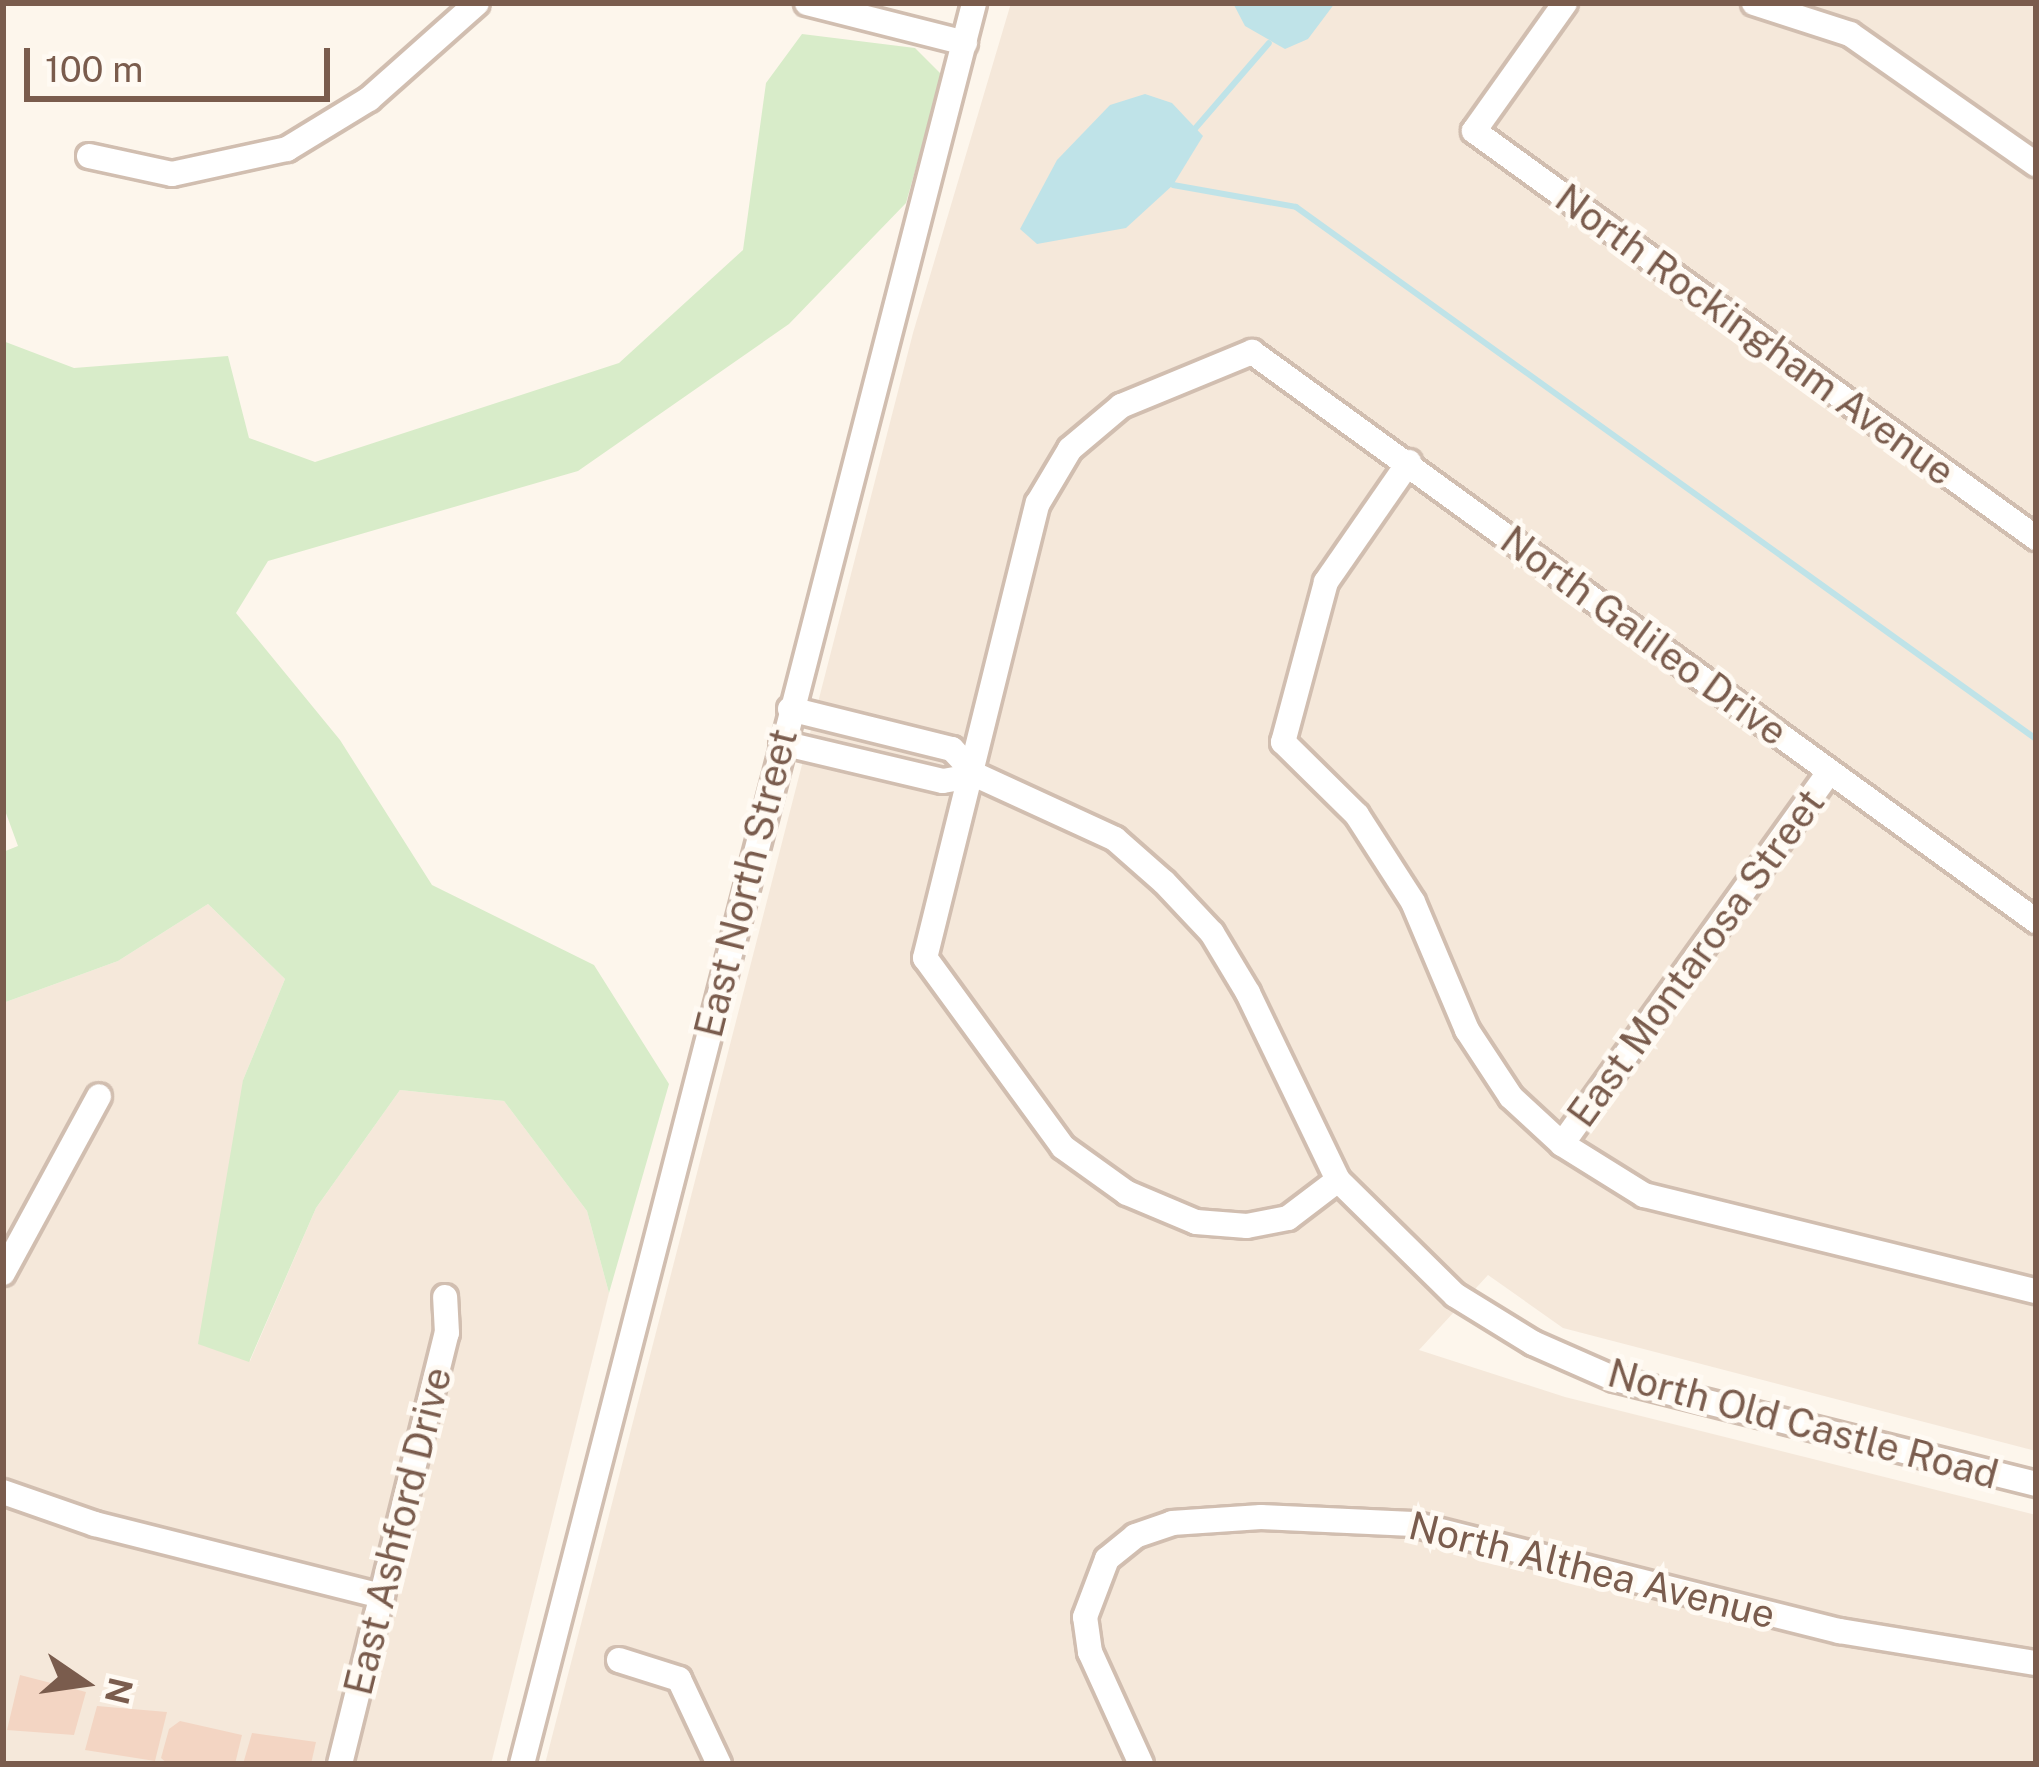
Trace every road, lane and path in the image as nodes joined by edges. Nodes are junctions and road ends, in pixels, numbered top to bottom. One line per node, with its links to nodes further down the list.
1 (477, 3): 7 (street)
2 (807, 3): 6 (street)
3 (974, 3): 6 (street, East North Street)
4 (1565, 3): 10 (street, North Rockingham Avenue)
5 (1754, 3): 8 (street)
6 (965, 43): 11 (street, East North Street)
7 (89, 156)
8 (2036, 164)
9 (1409, 462): 13 (street, North Galileo Drive); 14 (street, North Galileo Drive); 17 (street)
10 (2036, 538)
11 (790, 709): 12 (street, East North Street); 14 (street)
12 (782, 743): 14 (street); 28 (street, East North Street)
13 (1829, 772): 15 (street, North Galileo Drive); 17 (street, East Montarosa Street)
14 (976, 775): 18 (street, North Old Castle Road); 18 (street)
15 (2036, 921)
16 (99, 1096): 19 (street)
17 (1562, 1144): 20 (street)
18 (1338, 1180): 22 (street, North Old Castle Road)
19 (3, 1273)
20 (2036, 1291)
21 (445, 1297): 24 (street, East Ashford Drive)
22 (2036, 1484)
23 (3, 1492): 24 (street)
24 (382, 1596): 27 (street, East Ashford Drive)
25 (2034, 1654): 30 (street, North Althea Avenue)
26 (619, 1660): 29 (street)
27 (340, 1764)
28 (522, 1764)
29 (719, 1764)
30 (1141, 1764)

